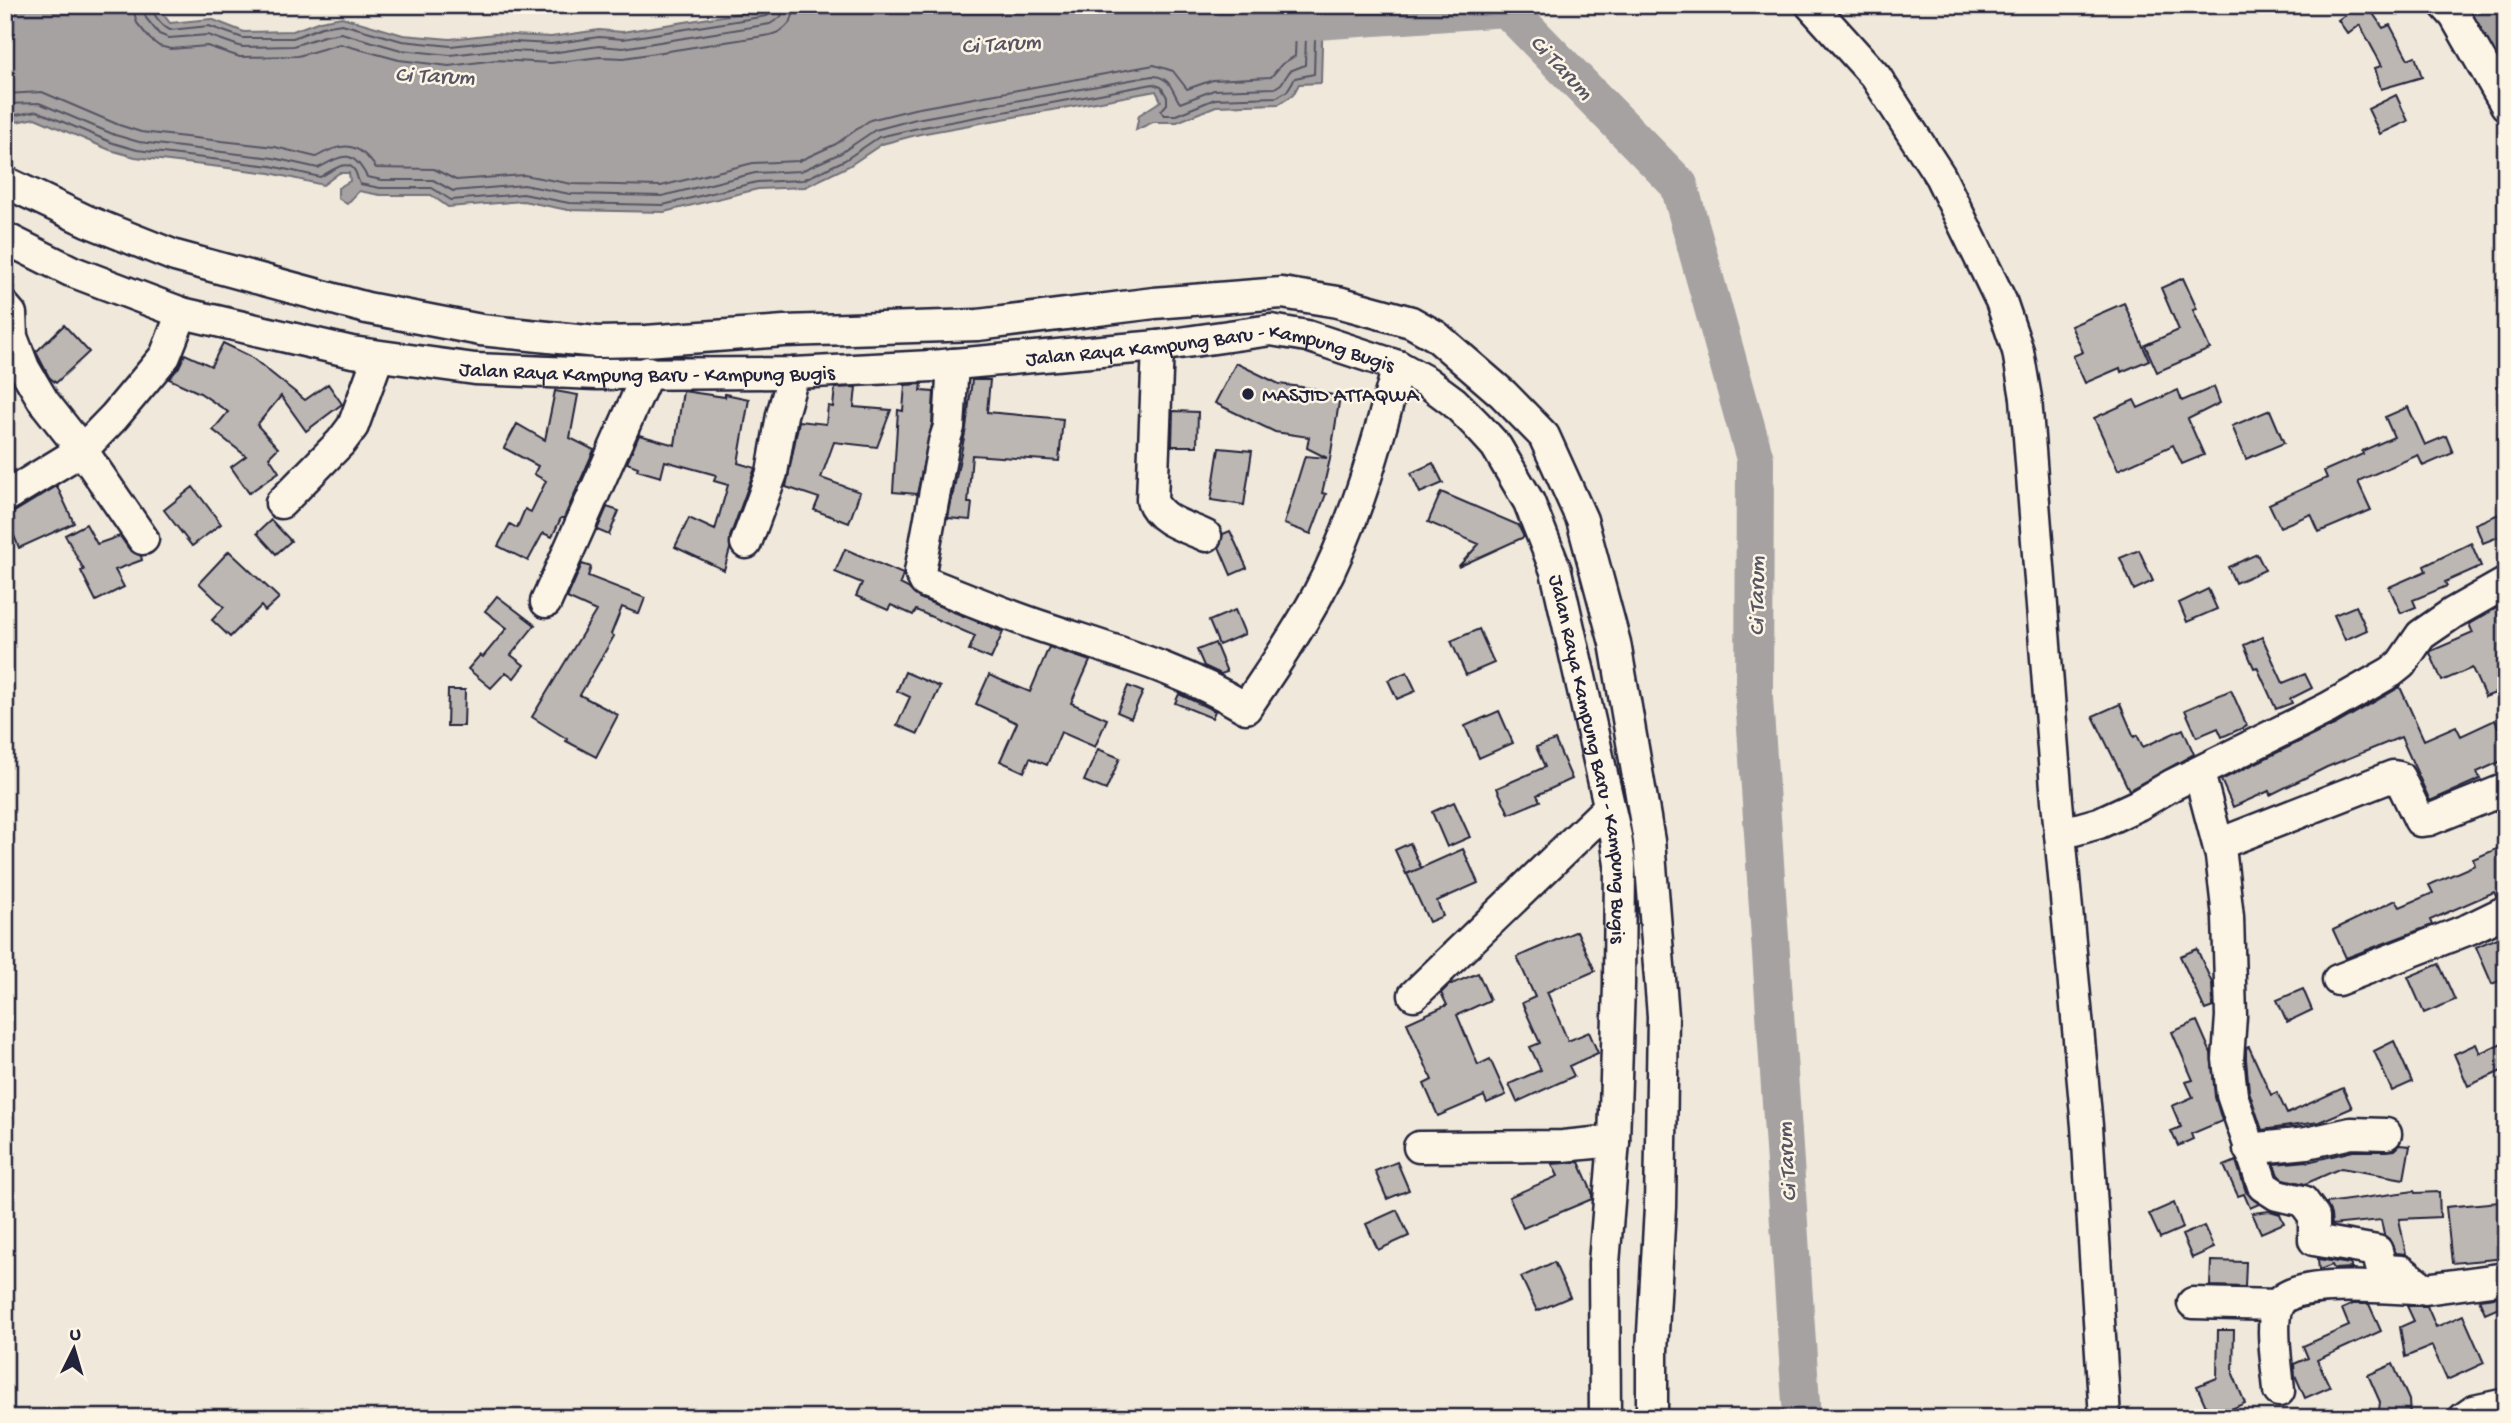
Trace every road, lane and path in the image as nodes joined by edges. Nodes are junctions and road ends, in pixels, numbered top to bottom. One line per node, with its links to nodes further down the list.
1 (1811, 5): 25 (street)
2 (2445, 5): 3 (street)
3 (2506, 105)
4 (5, 182): 41 (street)
5 (5, 238): 7 (street, Jalan Raya Kampung Baru - Kampung Bugis)
6 (5, 307): 14 (street)
7 (182, 313): 9 (street, Jalan Raya Kampung Baru - Kampung Bugis); 14 (street)
8 (1158, 346): 10 (street, Jalan Raya Kampung Baru - Kampung Bugis); 11 (street, Jalan Raya Kampung Baru - Kampung Bugis); 17 (street)
9 (378, 357): 12 (street, Jalan Raya Kampung Baru - Kampung Bugis); 16 (street)
10 (953, 364): 11 (street); 13 (street, Jalan Raya Kampung Baru - Kampung Bugis)
11 (1398, 366): 24 (street, Jalan Raya Kampung Baru - Kampung Bugis)
12 (648, 372): 13 (street, Jalan Raya Kampung Baru - Kampung Bugis); 21 (street)
13 (794, 373): 19 (street)
14 (82, 450): 15 (street); 18 (street)
15 (5, 497)
16 (281, 503)
17 (1206, 536)
18 (143, 539)
19 (746, 543)
20 (2506, 583): 22 (street)
21 (546, 603)
22 (2199, 773): 25 (street); 26 (street)
23 (2506, 789): 26 (street)
24 (1609, 807): 29 (street); 31 (street, Jalan Raya Kampung Baru - Kampung Bugis)
25 (2060, 834): 42 (street)
26 (2219, 844): 33 (street)
27 (2506, 911): 28 (street)
28 (2338, 980)
29 (1414, 995)
30 (2386, 1134): 33 (street)
31 (1614, 1141): 32 (street); 40 (street, Jalan Raya Kampung Baru - Kampung Bugis)
32 (1419, 1147)
33 (2249, 1149): 35 (street)
34 (2506, 1278): 35 (street)
35 (2426, 1289): 37 (street)
36 (2193, 1303): 37 (street)
37 (2278, 1305): 38 (street)
38 (2279, 1391)
39 (2506, 1404): 43 (street)
40 (1605, 1418)
41 (1652, 1418)
42 (2105, 1418)
43 (2464, 1418)

